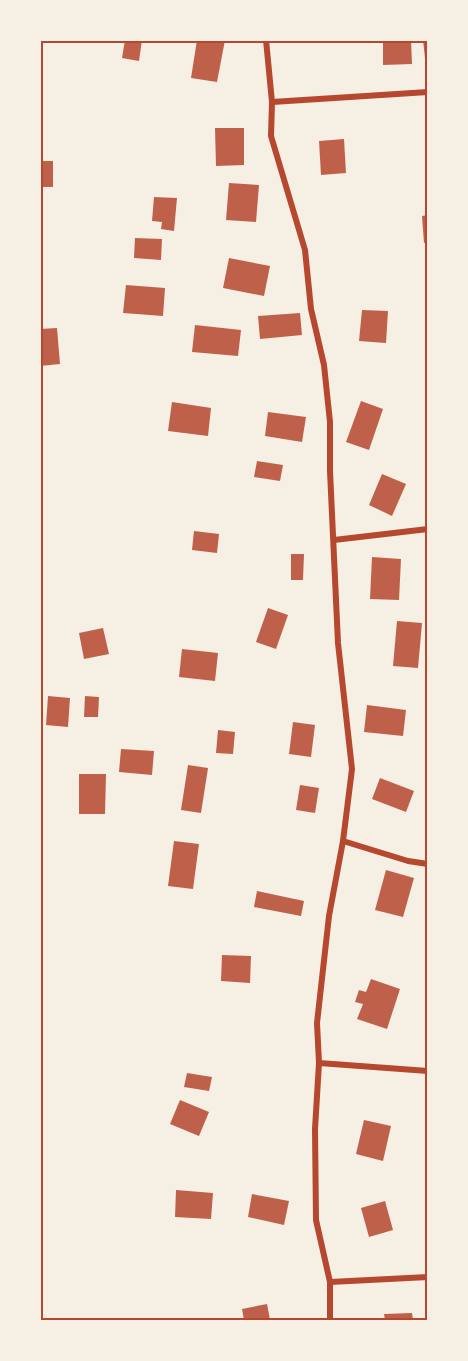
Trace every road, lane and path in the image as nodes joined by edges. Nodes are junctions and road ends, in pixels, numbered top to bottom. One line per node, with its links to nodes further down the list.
1 (266, 40): 3 (street)
2 (428, 92): 3 (street)
3 (272, 102): 5 (street)
4 (428, 529): 5 (street)
5 (334, 540): 6 (street)
6 (343, 841): 7 (street); 8 (street)
7 (428, 864)
8 (319, 1063): 9 (street); 11 (street)
9 (428, 1071)
10 (428, 1277): 11 (street)
11 (330, 1282): 12 (street)
12 (330, 1320)

